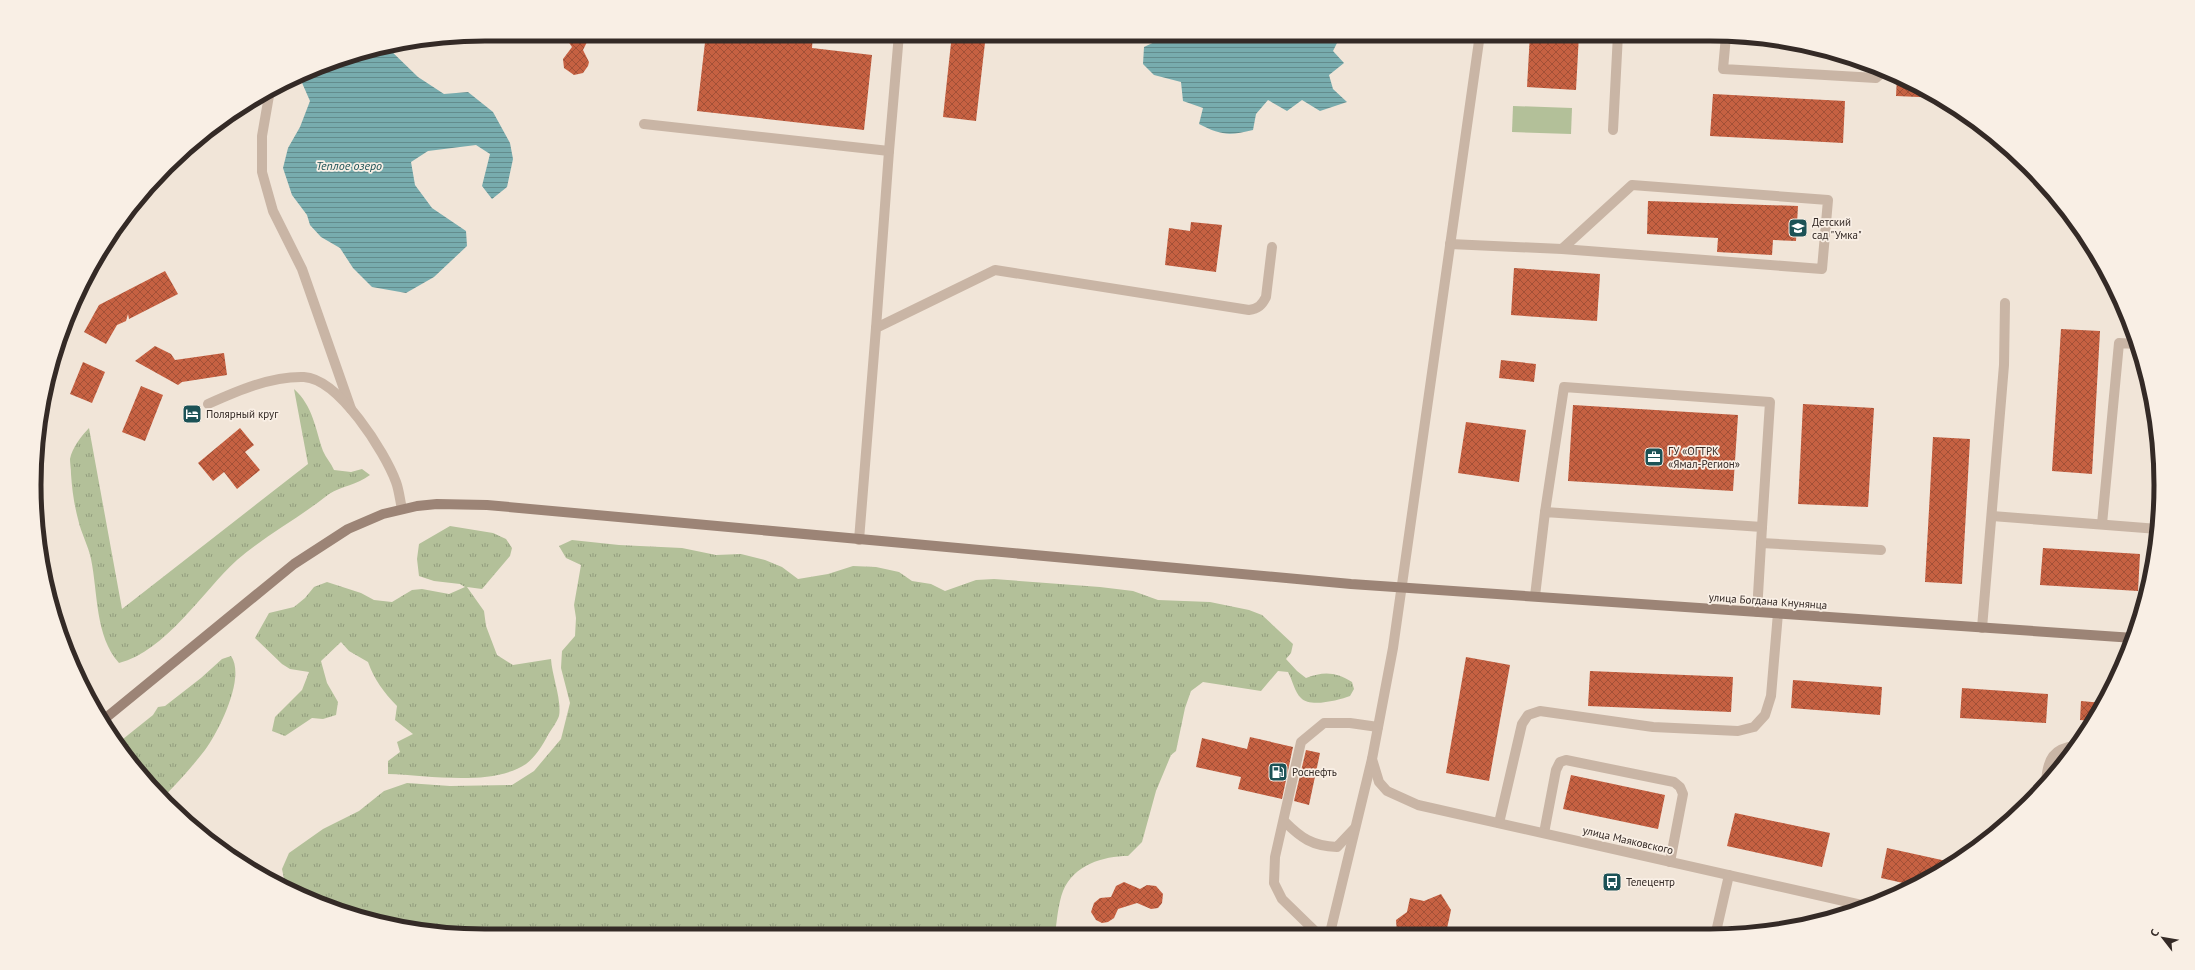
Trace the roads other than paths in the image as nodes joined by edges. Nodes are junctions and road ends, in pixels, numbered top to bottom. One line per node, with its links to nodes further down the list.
1 (898, 41): 9 (street)
2 (1479, 41): 10 (street)
3 (1618, 41): 8 (street)
4 (1725, 42): 5 (street)
5 (1880, 75)
6 (269, 97): 17 (street)
7 (644, 124): 9 (street)
8 (1613, 130)
9 (889, 151): 14 (street)
10 (1450, 244): 12 (street); 27 (street)
11 (1272, 247): 14 (street)
12 (1562, 249): 12 (street)
13 (2005, 303): 20 (street)
14 (876, 328): 24 (street)
15 (2131, 344): 21 (street)
16 (208, 404): 17 (street)
17 (350, 409): 18 (street)
18 (402, 509): 24 (main road, улица Богдана Кнунянца); 33 (main road, улица Богдана Кнунянца)
19 (1545, 512): 22 (street); 22 (street); 28 (street)
20 (1992, 516): 21 (street); 31 (street)
21 (2102, 524): 23 (street)
22 (1762, 527): 25 (street)
23 (2152, 528)
24 (859, 540): 27 (main road, улица Богдана Кнунянца)
25 (1761, 543): 26 (street); 29 (street)
26 (1881, 550)
27 (1401, 588): 28 (main road, улица Богдана Кнунянца); 34 (street)
28 (1535, 596): 29 (main road, улица Богдана Кнунянца)
29 (1757, 612): 30 (main road, улица Богдана Кнунянца)
30 (1778, 613): 31 (main road, улица Богдана Кнунянца); 39 (street)
31 (1982, 628): 32 (main road, улица Богдана Кнунянца)
32 (2126, 638)
33 (107, 717)
34 (1378, 727): 36 (street); 38 (street)
35 (2068, 747): 37 (street)
36 (1372, 759): 39 (street, улица Маяковского); 40 (street)
37 (2048, 773)
38 (1284, 821): 40 (street); 45 (street)
39 (1499, 823): 41 (street, улица Маяковского)
40 (1355, 828): 46 (street)
41 (1544, 833): 42 (street, улица Маяковского); 42 (street)
42 (1670, 862): 43 (street, улица Маяковского)
43 (1728, 875): 44 (street, улица Маяковского); 47 (street)
44 (1856, 904)
45 (1313, 929)
46 (1331, 929)
47 (1717, 929)

